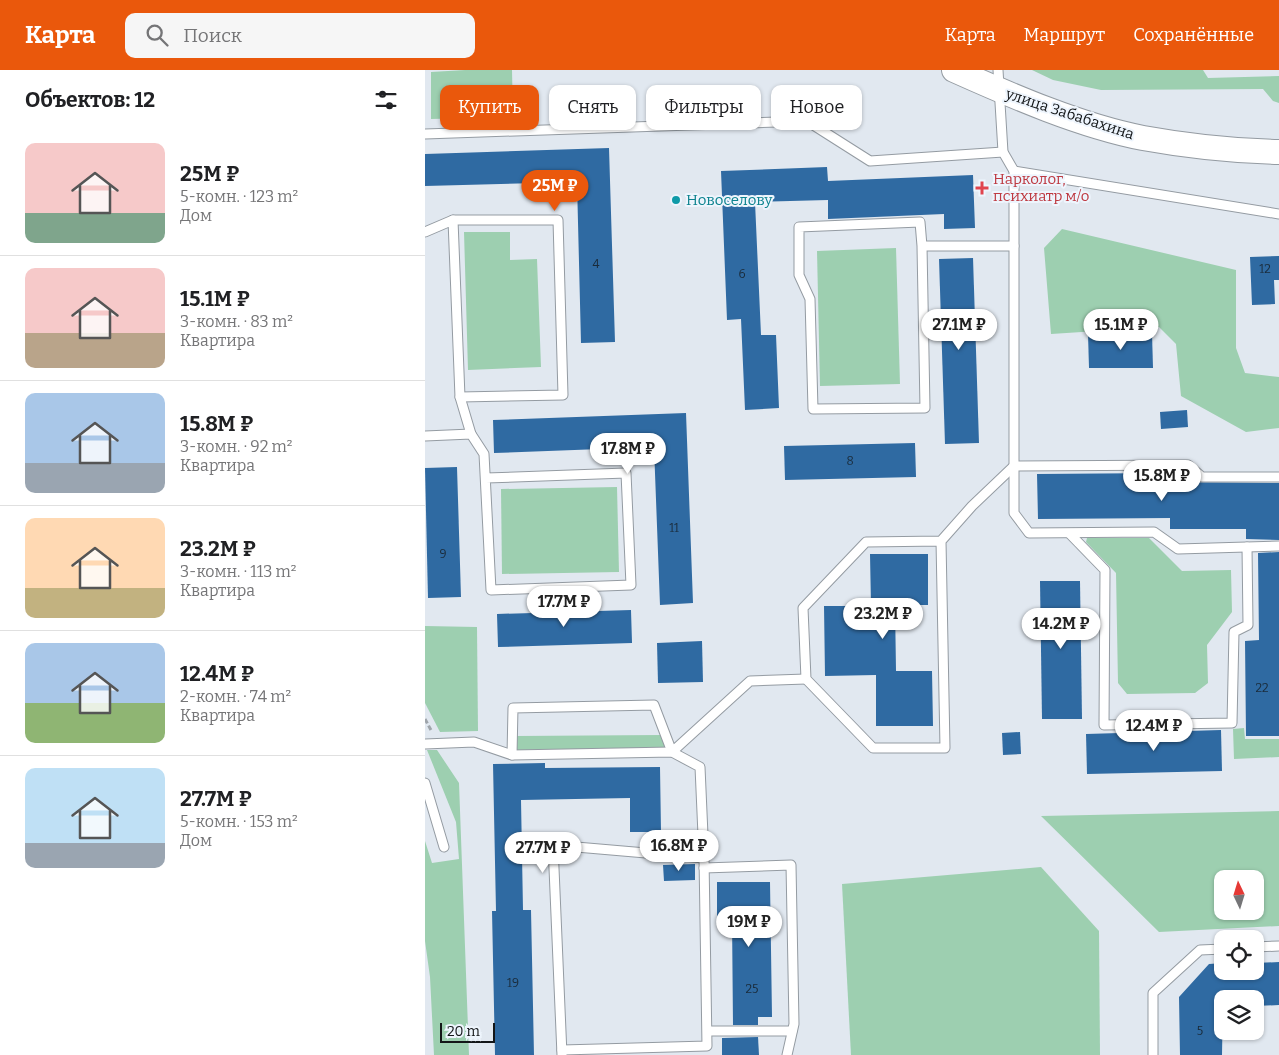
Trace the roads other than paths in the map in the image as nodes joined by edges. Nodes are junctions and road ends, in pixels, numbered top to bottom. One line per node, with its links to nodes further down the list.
1 (954, 70): 2 (street, улица Забабахина)
2 (998, 80): 4 (lane); 5 (street, улица Забабахина)
3 (425, 134): 4 (lane)
4 (1003, 152): 6 (lane)
5 (1279, 152)
6 (1013, 171): 7 (lane); 11 (lane)
7 (1279, 214)
8 (453, 220): 9 (lane); 12 (lane); 12 (lane)
9 (425, 232)
10 (921, 246): 10 (lane); 11 (lane)
11 (1014, 246): 15 (lane)
12 (460, 397): 13 (lane)
13 (471, 434): 14 (lane); 17 (lane)
14 (425, 436)
15 (1015, 466): 16 (lane); 18 (lane); 19 (lane)
16 (1279, 476)
17 (486, 478): 17 (lane)
18 (1070, 534): 21 (lane); 21 (lane)
19 (941, 541): 22 (lane); 22 (lane)
20 (1279, 546): 21 (lane)
21 (1247, 547)
22 (806, 679): 24 (lane)
23 (425, 744): 25 (lane)
24 (672, 752): 25 (lane); 25 (lane); 28 (lane)
25 (512, 755)
26 (425, 783): 27 (lane)
27 (443, 847)
28 (704, 858): 29 (lane); 35 (lane)
29 (704, 868): 33 (lane); 34 (lane)
30 (1279, 946): 31 (lane)
31 (1264, 947)
32 (1214, 949): 37 (lane)
33 (792, 1030): 34 (lane); 36 (lane)
34 (708, 1031): 35 (lane)
35 (562, 1052)
36 (787, 1055)
37 (1153, 1055)

